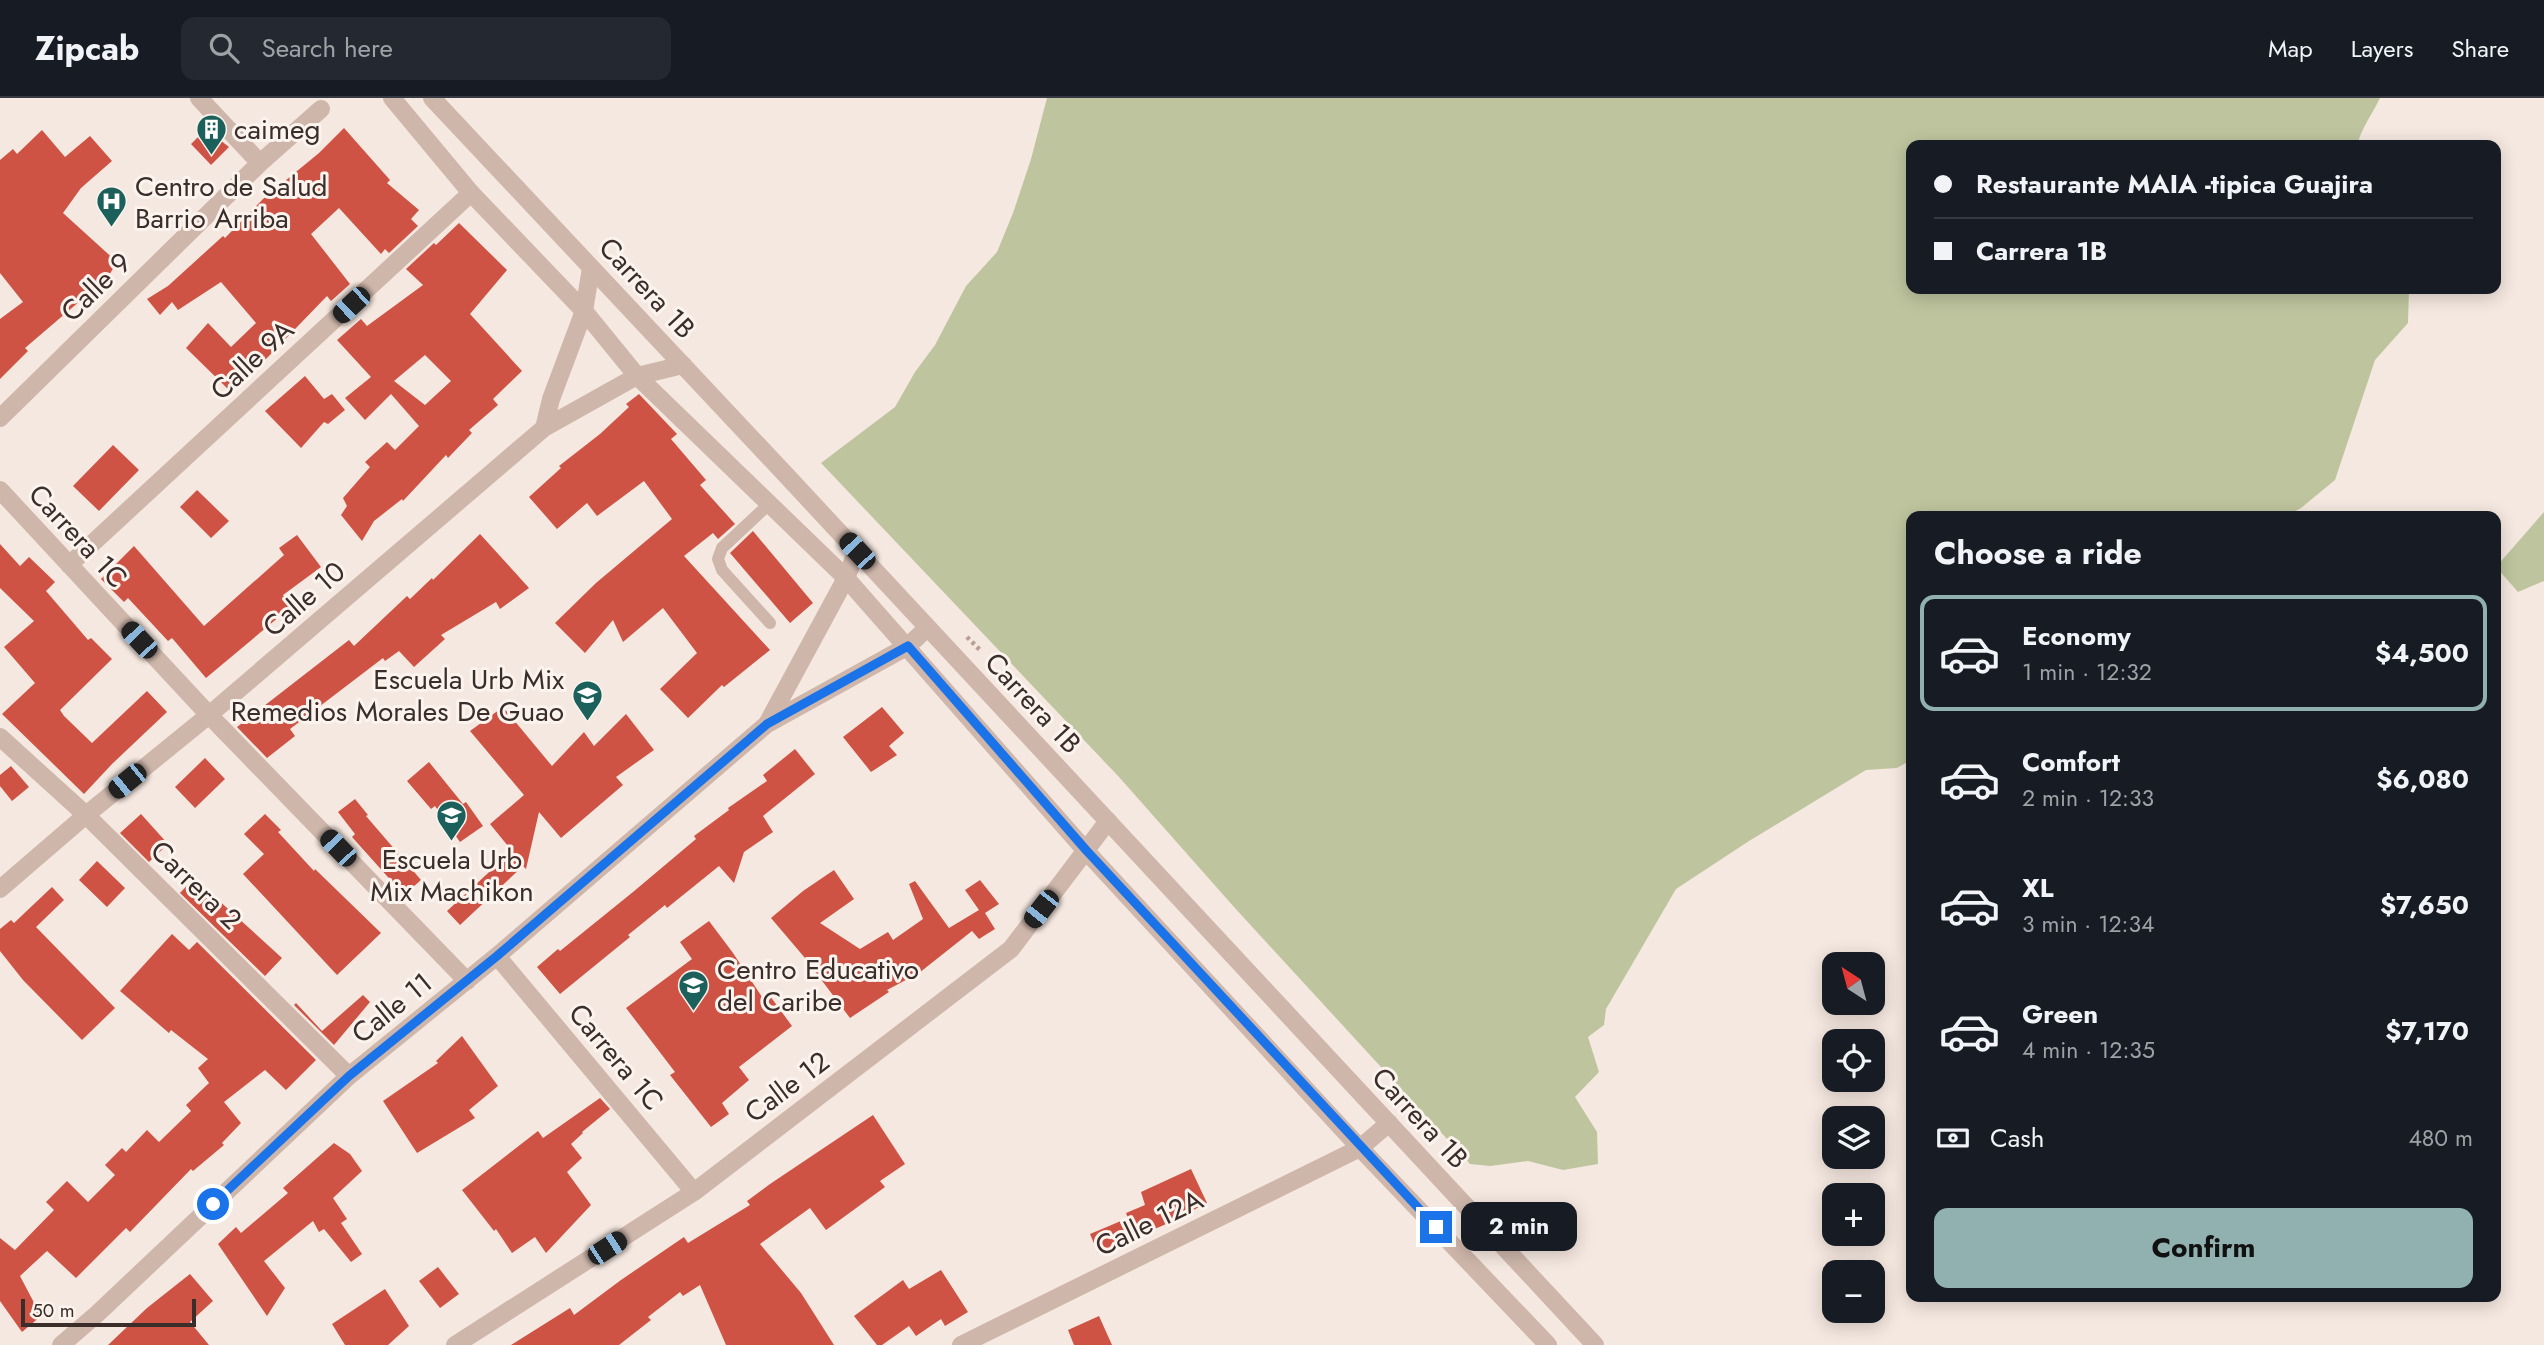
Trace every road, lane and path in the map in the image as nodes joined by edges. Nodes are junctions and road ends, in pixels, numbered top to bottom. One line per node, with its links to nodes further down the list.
1 (199, 98): 5 (street)
2 (392, 98): 6 (street, Carrera 1B)
3 (432, 98): 7 (street, Carrera 1B)
4 (321, 109): 5 (street, Calle 9)
5 (260, 163): 11 (street, Calle 9)
6 (471, 193): 8 (street, Carrera 1B); 16 (street, Calle 9A)
7 (591, 268): 8 (street); 9 (street, Carrera 1B)
8 (584, 311): 10 (street, Carrera 1B); 12 (street)
9 (683, 365): 10 (street, Calle 10); 15 (street, Carrera 1B)
10 (637, 376): 12 (street, Calle 10); 14 (street, Carrera 1B)
11 (0, 418)
12 (544, 428): 21 (street, Calle 10)
13 (0, 490): 16 (street, Carrera 1C)
14 (769, 503): 17 (street, Carrera 1B); 18 (lane)
15 (857, 551): 17 (street); 19 (street, Carrera 1B)
16 (69, 565): 21 (street, Carrera 1C)
17 (846, 578): 20 (street, Carrera 1B); 22 (street)
18 (770, 623)
19 (927, 628): 20 (street); 25 (street, Carrera 1B)
20 (908, 646): 22 (street); 26 (street, Carrera 1B)
21 (209, 715): 24 (street, Calle 10); 29 (street, Carrera 1C)
22 (767, 724): 28 (street, Calle 11)
23 (0, 737): 24 (street, Carrera 2)
24 (86, 815): 27 (street, Calle 10); 30 (street, Carrera 2)
25 (1108, 821): 26 (street, Calle 12); 31 (street, Carrera 1B)
26 (1086, 850): 32 (street, Carrera 1B); 33 (street, Calle 12)
27 (0, 890)
28 (497, 956): 29 (street, Calle 11); 33 (street, Carrera 1C)
29 (467, 981): 30 (street, Calle 11)
30 (349, 1076): 34 (street, Calle 11)
31 (1389, 1123): 32 (street, Calle 12A); 38 (street, Carrera 1B)
32 (1360, 1149): 36 (street, Calle 12A); 37 (street, Carrera 1B)
33 (694, 1192): 35 (street, Calle 12)
34 (61, 1345)
35 (455, 1345)
36 (961, 1345)
37 (1548, 1345)
38 (1595, 1345)

